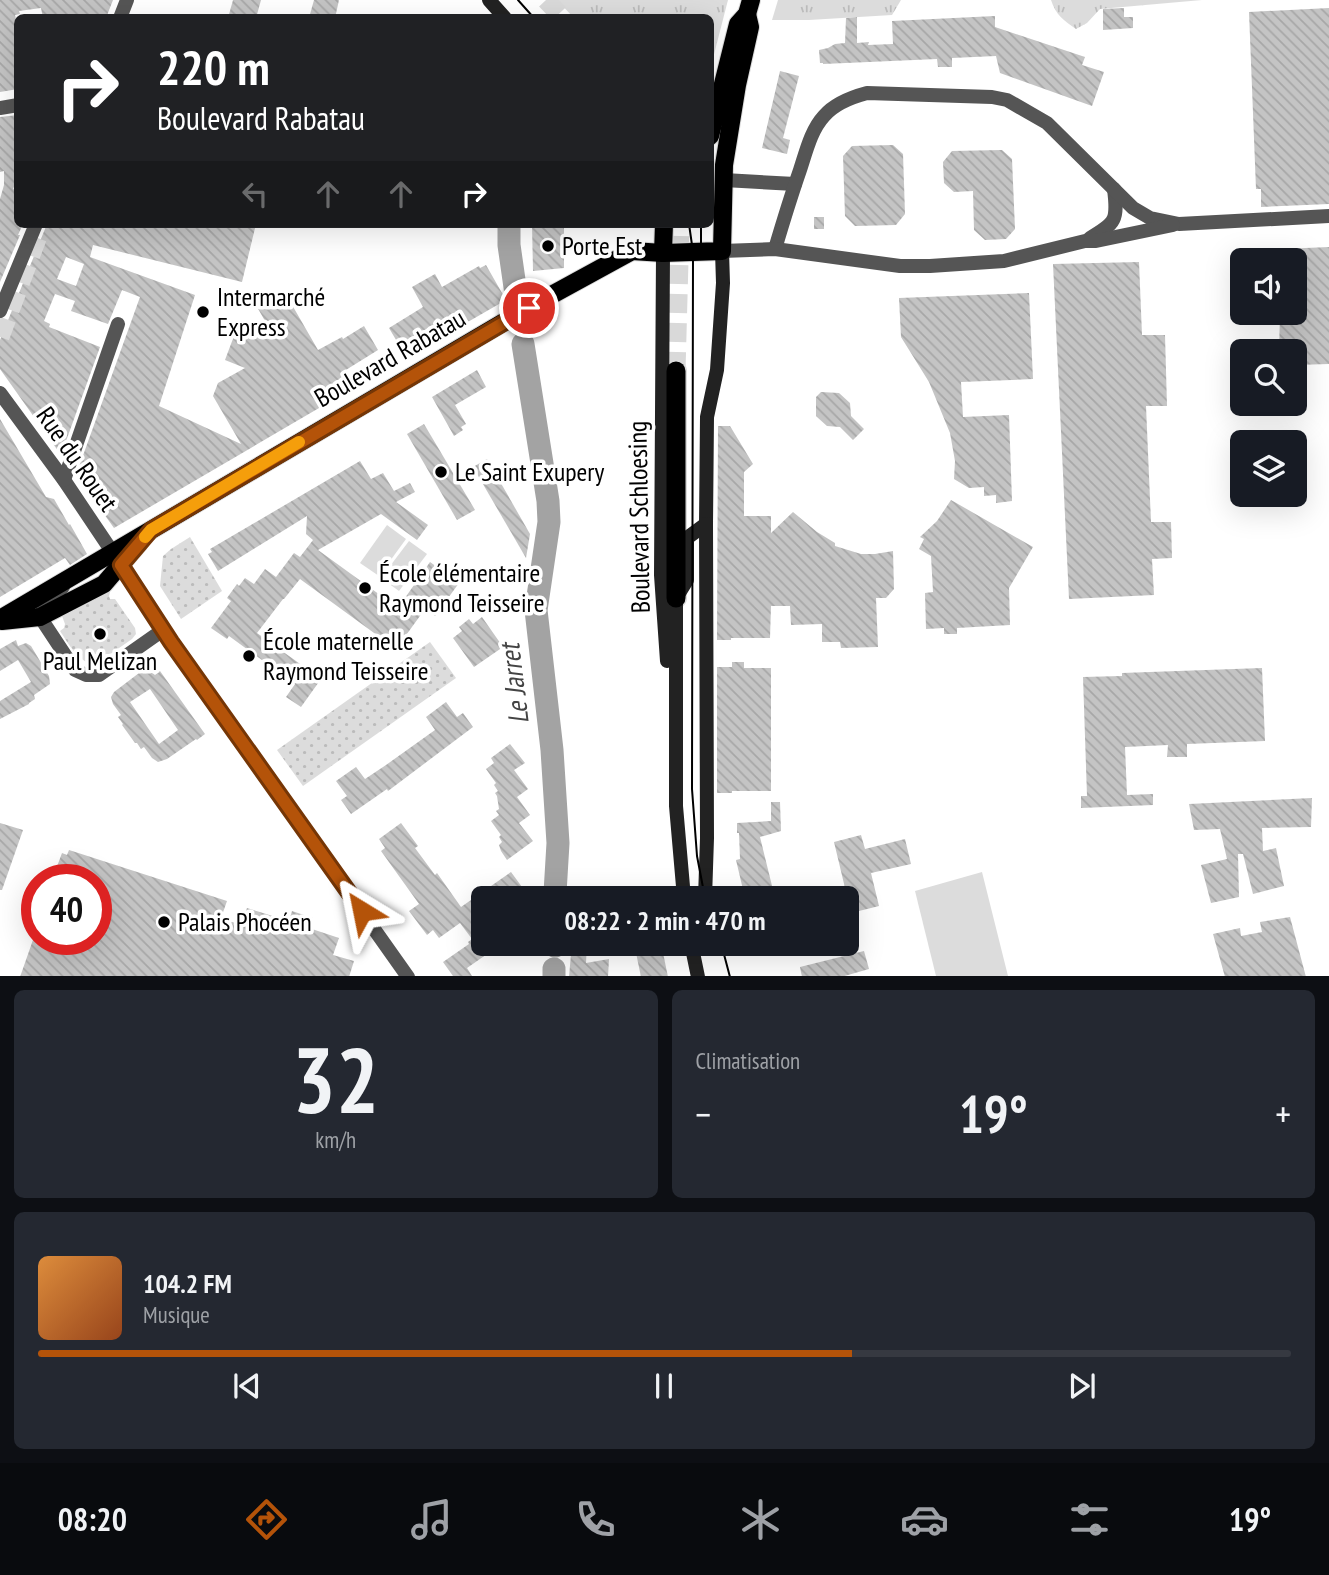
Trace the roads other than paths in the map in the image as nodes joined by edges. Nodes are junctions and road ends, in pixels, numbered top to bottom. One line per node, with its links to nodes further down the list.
1 (489, 0): 3 (main road)
2 (749, 7): 4 (main road); 5 (main road)
3 (501, 14)
4 (714, 120)
5 (717, 180): 6 (street); 14 (main road)
6 (795, 184): 7 (street); 13 (street)
7 (1114, 189): 9 (street); 12 (street)
8 (1329, 216): 9 (street)
9 (1179, 224): 12 (street)
10 (34, 228): 16 (street)
11 (664, 228): 15 (main road)
12 (1085, 241): 13 (street)
13 (775, 248): 14 (street)
14 (722, 251): 15 (main road, Boulevard Rabatau); 21 (main road)
15 (663, 253): 22 (main road, Boulevard Rabatau); 28 (main road, Boulevard Schloesing)
16 (0, 311)
17 (118, 324): 20 (street)
18 (676, 370): 24 (highway)
19 (0, 393): 20 (street, Rue du Rouet)
20 (64, 480): 22 (street, Rue du Rouet)
21 (706, 524): 24 (main road, Boulevard Schloesing); 30 (main road)
22 (117, 559): 23 (main road, Boulevard Rabatau); 25 (main road, Boulevard Rabatau); 27 (street, Rue du Rouet)
23 (88, 567): 25 (street, Boulevard Rabatau); 26 (main road, Boulevard Rabatau)
24 (677, 598): 28 (main road, Boulevard Schloesing)
25 (40, 617): 26 (main road, Boulevard Rabatau); 27 (street)
26 (0, 620)
27 (163, 630): 33 (street, Rue du Rouet)
28 (676, 779): 29 (main road, Boulevard Schloesing)
29 (683, 886)
30 (705, 886)
31 (694, 956): 34 (main road)
32 (701, 956): 34 (main road)
33 (408, 976)
34 (699, 976)

